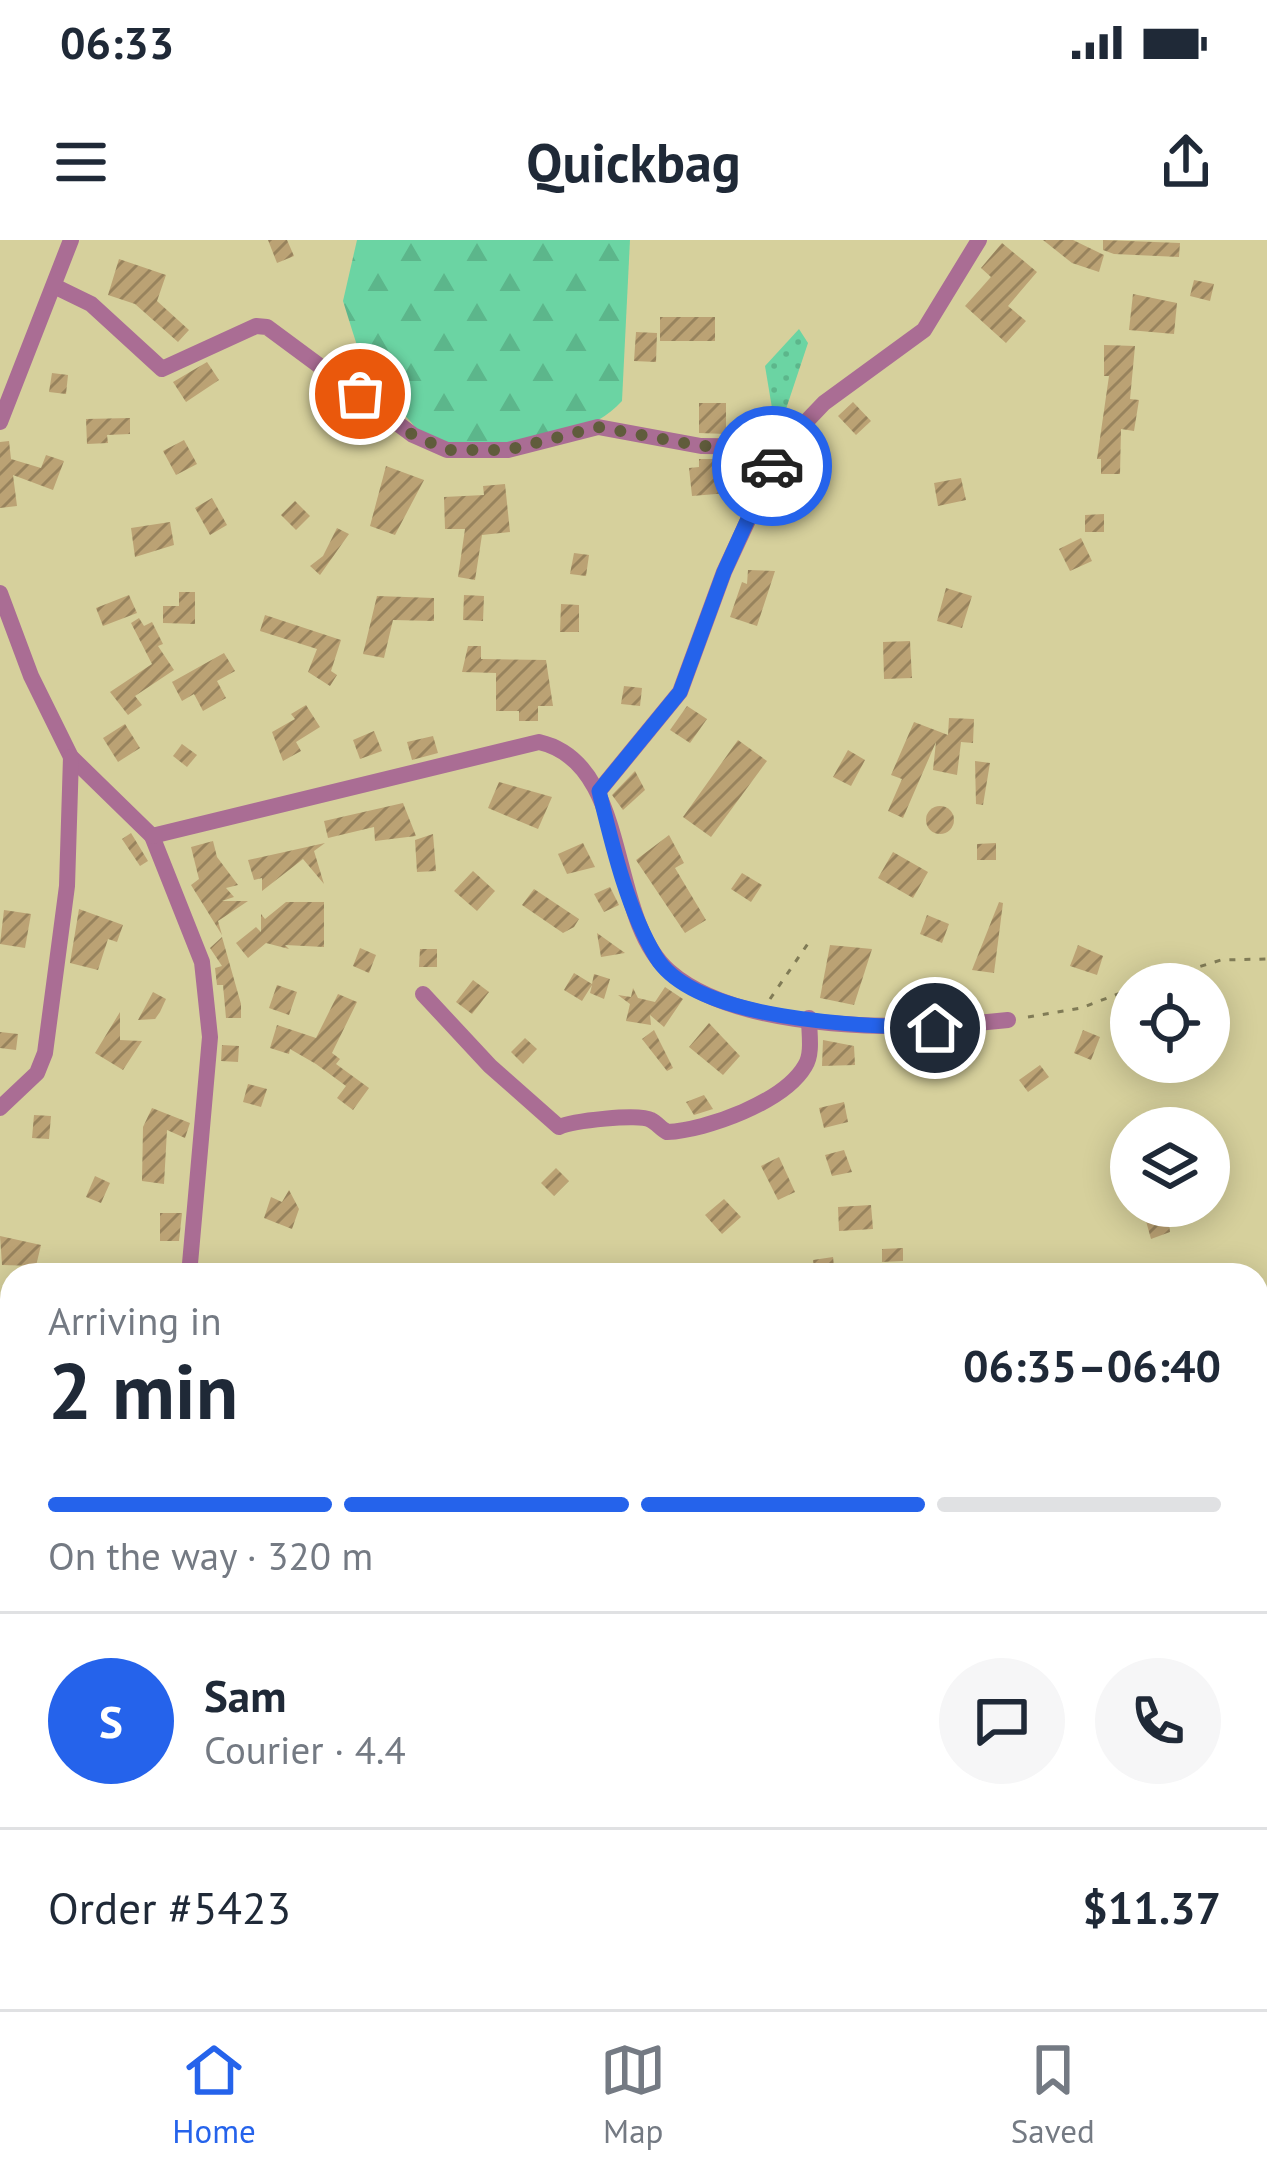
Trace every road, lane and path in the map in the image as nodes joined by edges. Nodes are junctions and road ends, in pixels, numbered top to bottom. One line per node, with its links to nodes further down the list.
1 (71, 240): 3 (street)
2 (979, 240): 5 (street)
3 (54, 286): 4 (street); 5 (street)
4 (0, 422)
5 (782, 446): 8 (street)
6 (0, 592): 7 (street)
7 (71, 757): 9 (street); 18 (street)
8 (599, 791): 9 (street); 15 (street)
9 (152, 836): 19 (street)
10 (808, 942): 15 (path)
11 (1267, 959): 12 (path)
12 (1210, 963)
13 (423, 994): 16 (street)
14 (1110, 997): 17 (path)
15 (762, 1010): 16 (street)
16 (809, 1018): 17 (street)
17 (1008, 1020)
18 (0, 1108)
19 (190, 1263)

